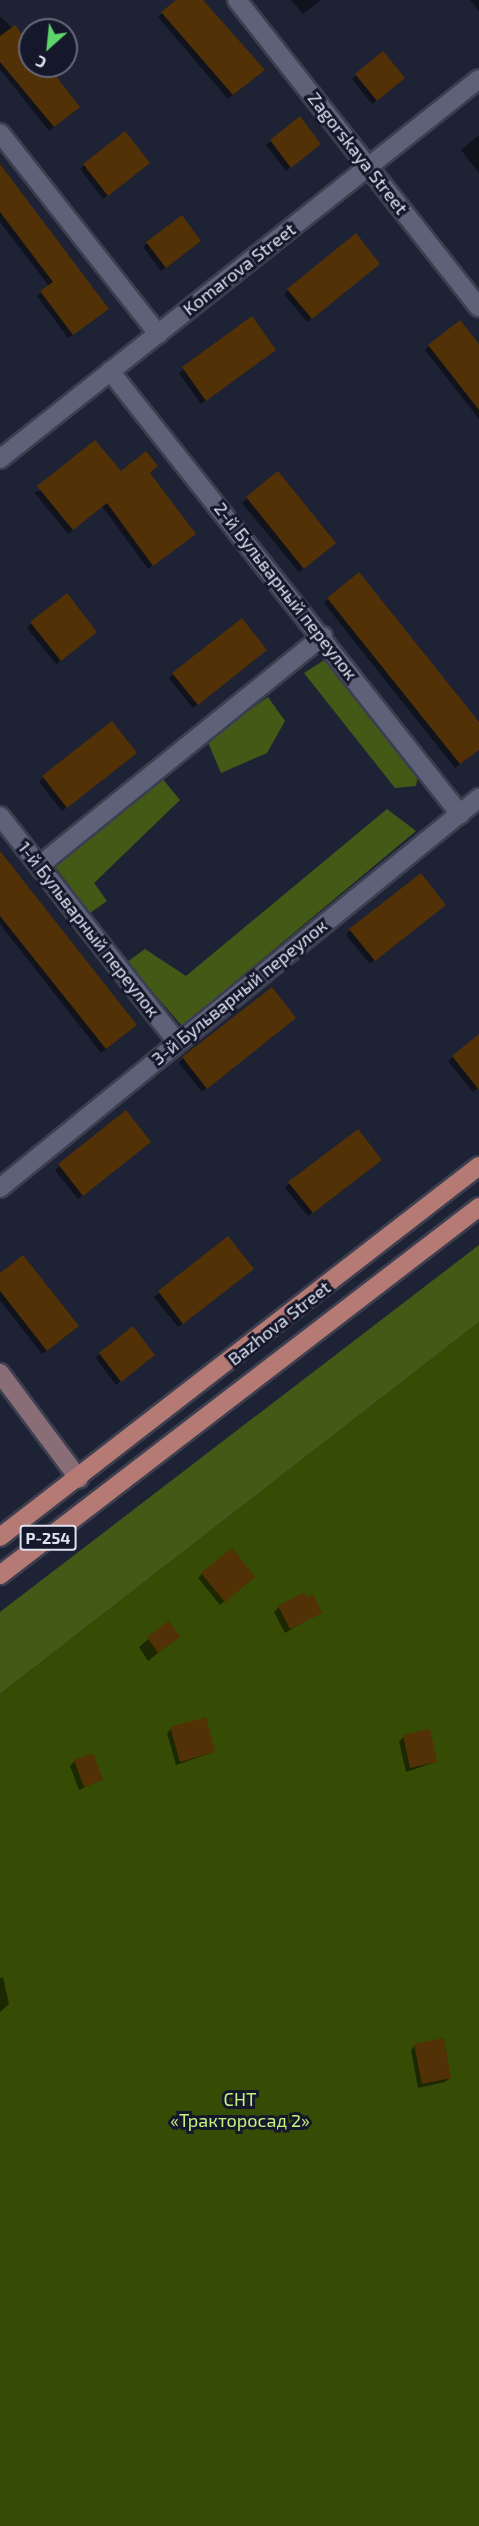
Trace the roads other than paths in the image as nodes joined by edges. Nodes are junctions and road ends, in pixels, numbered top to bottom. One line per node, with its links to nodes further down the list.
1 (237, 0): 4 (street, Zagorskaya Street)
2 (479, 79): 4 (street, Komarova Street)
3 (0, 133): 6 (street)
4 (368, 166): 5 (street, Zagorskaya Street); 6 (street, Komarova Street)
5 (479, 306)
6 (158, 334): 7 (street, Komarova Street)
7 (110, 371): 8 (street, Komarova Street); 9 (street, 2-й Бульварный переулок)
8 (0, 459)
9 (323, 636): 11 (street, 2-й Бульварный переулок); 13 (street)
10 (479, 798): 11 (street, 3-й Бульварный переулок)
11 (460, 814): 14 (street, 3-й Бульварный переулок)
12 (0, 816): 13 (street, 1-й Бульварный переулок)
13 (40, 866): 14 (street, 1-й Бульварный переулок)
14 (177, 1042): 16 (street, 3-й Бульварный переулок)
15 (479, 1166): 19 (main road, Bazhova Street)
16 (0, 1188)
17 (479, 1207): 20 (main road, Bazhova Street)
18 (0, 1373): 19 (main road)
19 (79, 1479): 20 (main road); 21 (main road, Р-254)
20 (96, 1502): 22 (main road, Р-254)
21 (0, 1537)
22 (0, 1575)

